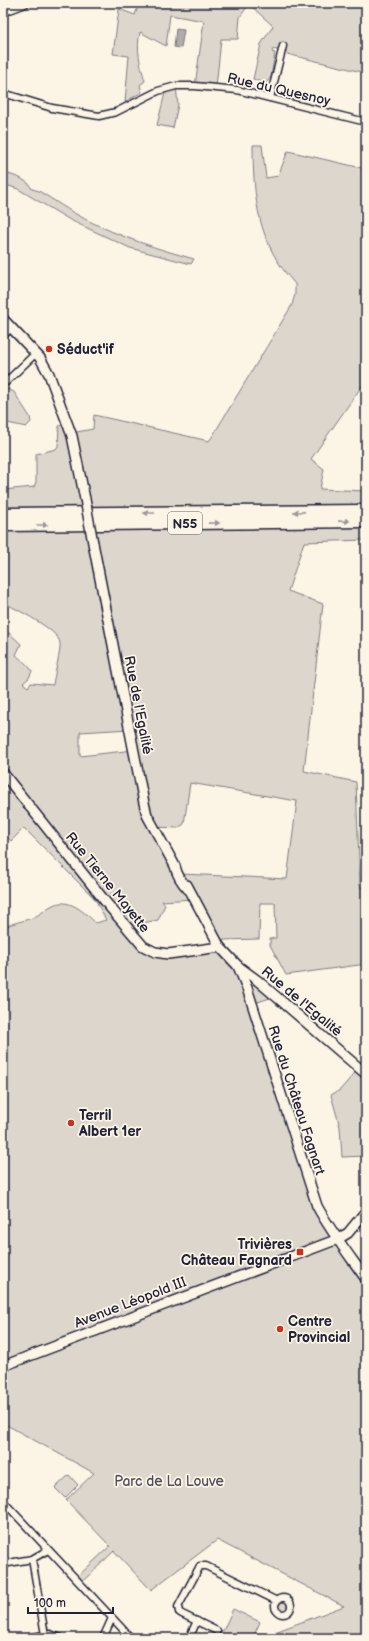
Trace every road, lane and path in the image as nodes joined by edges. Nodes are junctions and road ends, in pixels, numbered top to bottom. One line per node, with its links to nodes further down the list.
1 (24, 3): 2 (street)
2 (3, 11)
3 (283, 46): 5 (street)
4 (3, 93): 5 (street, Rue du Quesnoy)
5 (270, 98): 6 (street, Rue du Quesnoy)
6 (366, 122)
7 (3, 320): 8 (street, Rue de l'Egalité)
8 (11, 328): 9 (street); 10 (street, Rue de l'Egalité)
9 (3, 336)
10 (36, 353): 11 (street); 17 (street, Rue de l'Egalité, bridge)
11 (6, 382)
12 (366, 511): 13 (highway, N55, one-way to 13)
13 (3, 514)
14 (366, 521): 15 (highway, N55, one-way to 14)
15 (3, 525)
16 (3, 773): 17 (street, Rue Tierne Mayette)
17 (220, 947): 18 (street)
18 (238, 966): 19 (street, Rue de l'Egalité); 21 (street, Rue du Château Fagnart)
19 (366, 1074)
20 (366, 1211): 21 (street, Avenue Léopold III)
21 (336, 1240): 22 (street, Rue du Château Fagnart); 23 (street, Avenue Léopold III)
22 (366, 1279)
23 (3, 1366)
24 (3, 1501): 25 (street)
25 (48, 1550): 26 (street); 29 (street)
26 (32, 1559): 27 (street); 32 (street)
27 (3, 1564)
28 (277, 1601): 30 (street)
29 (112, 1618): 35 (street); 36 (street)
30 (197, 1622): 31 (street); 37 (street)
31 (217, 1631)
32 (45, 1635): 33 (street); 34 (street)
33 (27, 1638)
34 (62, 1638)
35 (103, 1638)
36 (131, 1638)
37 (189, 1638)

